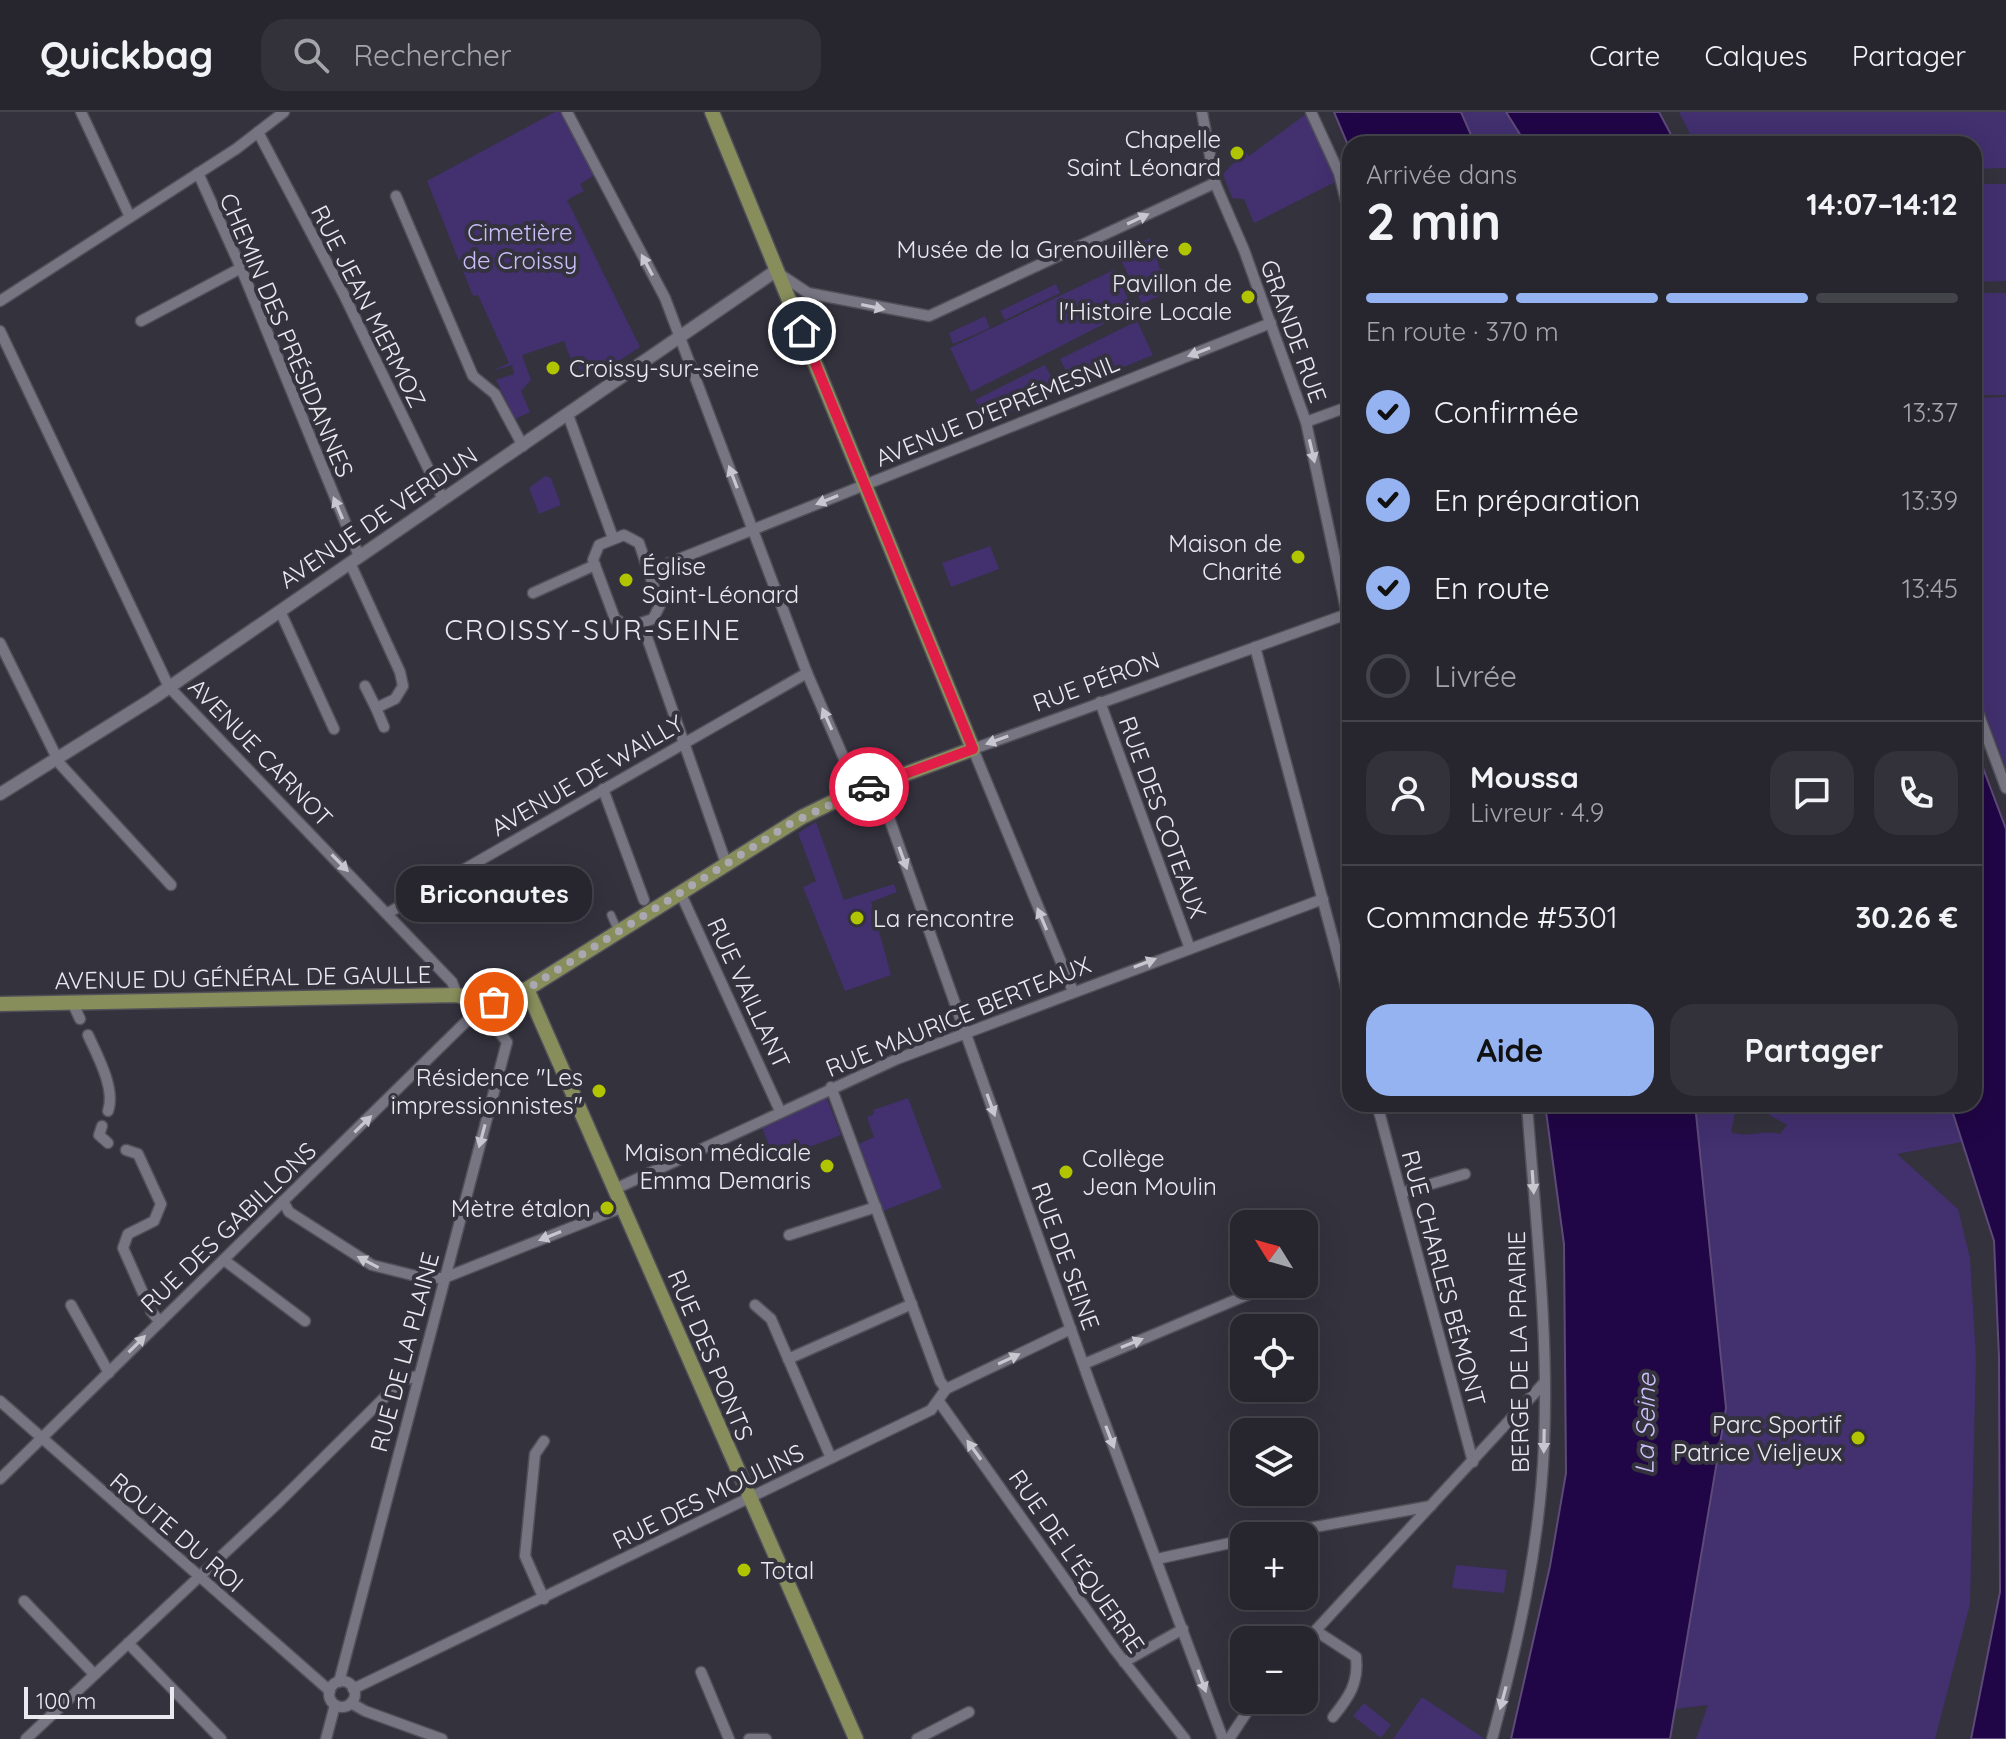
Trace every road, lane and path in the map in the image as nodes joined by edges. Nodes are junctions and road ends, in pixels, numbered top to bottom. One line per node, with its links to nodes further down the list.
1 (81, 112): 12 (street)
2 (284, 112): 7 (street)
3 (567, 112): 19 (street, one-way to 3)
4 (712, 112): 14 (main road)
5 (1202, 112): 9 (street, GRANDE RUE)
6 (1311, 112): 10 (street)
7 (258, 132): 8 (street); 25 (street, RUE JEAN MERMOZ)
8 (198, 173): 12 (street); 13 (street, CHEMIN DES PRÉSIDANNES)
9 (1215, 183): 14 (street, one-way to 9); 17 (street, GRANDE RUE)
10 (1342, 185)
11 (396, 196): 23 (street)
12 (130, 217): 15 (street)
13 (241, 268): 16 (street); 28 (street, CHEMIN DES PRÉSIDANNES, one-way to 13)
14 (777, 270): 19 (street, AVENUE DE VERDUN); 24 (main road)
15 (0, 301)
16 (141, 321)
17 (1271, 323): 22 (street, GRANDE RUE); 24 (street, AVENUE D'EPRÉMESNIL, one-way to 24)
18 (0, 331): 40 (street, AVENUE CARNOT)
19 (679, 336): 21 (street, AVENUE DE VERDUN); 26 (street, one-way to 19)
20 (1342, 409): 22 (street)
21 (568, 415): 23 (street, AVENUE DE VERDUN); 27 (street)
22 (1306, 422): 31 (street, GRANDE RUE, one-way to 31)
23 (523, 446): 25 (street, AVENUE DE VERDUN)
24 (865, 485): 26 (street, AVENUE D'EPRÉMESNIL, one-way to 26); 47 (main road)
25 (443, 499): 28 (street, AVENUE DE VERDUN)
26 (752, 530): 30 (street, AVENUE D'EPRÉMESNIL); 38 (street)
27 (613, 538): 29 (street); 30 (street)
28 (354, 560): 33 (street, AVENUE DE VERDUN); 42 (street, CHEMIN DES PRÉSIDANNES)
29 (595, 565): 32 (street); 35 (street)
30 (649, 571): 35 (street)
31 (1342, 586)
32 (532, 605)
33 (280, 611): 40 (street, AVENUE DE VERDUN); 45 (street)
34 (1342, 616): 37 (street, RUE PÉRON)
35 (642, 623): 46 (street)
36 (0, 643): 48 (street)
37 (1255, 647): 41 (street, RUE PÉRON); 57 (street)
38 (807, 673): 46 (street, AVENUE DE WAILLY); 52 (street, one-way to 38)
39 (365, 686): 42 (street)
40 (169, 687): 48 (street, AVENUE DE VERDUN); 59 (street, AVENUE CARNOT, one-way to 59)
41 (1100, 702): 47 (street, RUE PÉRON, one-way to 47); 62 (street, RUE DES COTEAUX)
42 (376, 708): 44 (street)
43 (1982, 724): 50 (street)
44 (384, 727)
45 (334, 729)
46 (682, 742): 51 (street, AVENUE DE WAILLY); 54 (street)
47 (973, 749): 49 (main road, RUE PÉRON); 65 (street, one-way to 47)
48 (58, 759): 53 (street, AVENUE DE VERDUN); 55 (street)
49 (877, 784): 52 (main road, RUE PÉRON); 71 (street, RUE DE SEINE, one-way to 71)
50 (2006, 788)
51 (603, 789): 58 (street); 59 (street, AVENUE DE WAILLY)
52 (858, 791): 54 (main road, RUE PÉRON)
53 (0, 794)
54 (726, 863): 56 (main road, RUE PÉRON)
55 (171, 885)
56 (680, 892): 61 (main road, RUE PÉRON); 75 (street, RUE VAILLANT)
57 (1323, 899): 62 (street, RUE MAURICE BERTEAUX); 63 (street)
58 (644, 900)
59 (388, 913): 66 (street, AVENUE CARNOT)
60 (611, 915): 61 (street)
61 (618, 931): 64 (main road, RUE PÉRON)
62 (1189, 946): 65 (street, RUE MAURICE BERTEAUX, one-way to 62)
63 (1342, 971)
64 (527, 989): 69 (main road, RUE PÉRON); 82 (main road, RUE DES PONTS)
65 (1073, 991): 71 (street, RUE MAURICE BERTEAUX)
66 (457, 995): 67 (main road, AVENUE DU GÉNÉRAL DE GAULLE); 69 (main road, AVENUE DU GÉNÉRAL DE GAULLE)
67 (72, 1002): 68 (main road, AVENUE DU GÉNÉRAL DE GAULLE); 70 (street)
68 (0, 1004)
69 (484, 1004): 84 (street, RUE DES GABILLONS, one-way to 69); 89 (street, RUE DE LA PLAINE, one-way to 89)
70 (80, 1019)
71 (965, 1032): 73 (street, RUE MAURICE BERTEAUX); 98 (street, RUE DE SEINE, one-way to 98)
72 (88, 1035): 74 (street)
73 (831, 1087): 75 (street, RUE MAURICE BERTEAUX); 86 (street)
74 (108, 1111)
75 (780, 1111): 82 (street, RUE MAURICE BERTEAUX)
76 (1379, 1112): 83 (street, RUE CHARLES BÉMONT)
77 (1528, 1112): 103 (street, BERGE DE LA PRAIRIE, one-way to 103)
78 (102, 1126): 79 (street)
79 (108, 1143)
80 (126, 1150): 90 (street)
81 (1465, 1174): 83 (street)
82 (615, 1189): 85 (main road, RUE DES PONTS)
83 (1401, 1193): 110 (street, RUE CHARLES BÉMONT)
84 (283, 1201): 88 (street, RUE DES GABILLONS); 89 (street, one-way to 84)
85 (623, 1207): 89 (street, one-way to 89); 112 (main road, RUE DES PONTS)
86 (876, 1207): 87 (street); 92 (street)
87 (789, 1235)
88 (224, 1260): 96 (street); 97 (street, RUE DES GABILLONS)
89 (444, 1278): 102 (street, RUE DE LA PLAINE)
90 (143, 1293)
91 (1241, 1298): 100 (street, one-way to 91)
92 (912, 1304): 99 (street); 104 (street)
93 (71, 1305): 101 (street)
94 (755, 1305): 99 (street)
95 (151, 1311): 97 (street)
96 (305, 1321)
97 (160, 1322): 101 (street, RUE DES GABILLONS, one-way to 97)
98 (1071, 1329): 100 (street, RUE DE SEINE); 104 (street, one-way to 98)
99 (788, 1359): 109 (street)
100 (1084, 1364): 116 (street, RUE DE SEINE, one-way to 116)
101 (109, 1373): 107 (street, RUE DES GABILLONS)
102 (417, 1376): 117 (street); 127 (street, RUE DE LA PLAINE)
103 (1543, 1384): 110 (street); 146 (street, BERGE DE LA PRAIRIE, one-way to 146)
104 (946, 1389): 106 (street)
105 (0, 1401): 107 (street, ROUTE DU ROI)
106 (940, 1403): 109 (street, RUE DES MOULINS); 124 (street, RUE DE L'ÉQUERRE, one-way to 106)
107 (41, 1438): 111 (street, RUE DES GABILLONS); 117 (street, ROUTE DU ROI)
108 (544, 1441): 118 (street)
109 (831, 1458): 112 (street, RUE DES MOULINS)
110 (1473, 1462): 113 (street)
111 (0, 1479)
112 (750, 1498): 118 (street, RUE DES MOULINS); 142 (main road, RUE DES PONTS)
113 (1431, 1506): 114 (street); 121 (street)
114 (1318, 1526)
115 (1230, 1543): 116 (street)
116 (1157, 1559): 120 (street, RUE DE SEINE)
117 (198, 1577): 123 (street); 129 (street, ROUTE DU ROI)
118 (544, 1599): 128 (street, RUE DES MOULINS)
119 (24, 1601): 126 (street)
120 (1183, 1629): 124 (street); 145 (street, RUE DE SEINE, one-way to 145)
121 (1318, 1629)
122 (1318, 1632): 134 (street)
123 (128, 1643): 126 (street); 136 (street)
124 (1124, 1662): 144 (street, RUE DE L'ÉQUERRE)
125 (701, 1672): 139 (street)
126 (94, 1674): 135 (street)
127 (339, 1682): 128 (street); 129 (street)
128 (353, 1689): 130 (street)
129 (330, 1691): 131 (street, ROUTE DU ROI)
130 (351, 1703): 131 (street); 138 (street)
131 (335, 1705): 137 (street)
132 (969, 1712): 143 (street)
133 (1245, 1714): 145 (street)
134 (1333, 1717)
135 (26, 1739)
136 (221, 1739)
137 (326, 1739)
138 (442, 1739)
139 (729, 1739)
140 (749, 1739): 141 (street)
141 (766, 1739)
142 (856, 1739)
143 (917, 1739)
144 (1185, 1739)
145 (1226, 1739)
146 (1492, 1739)

